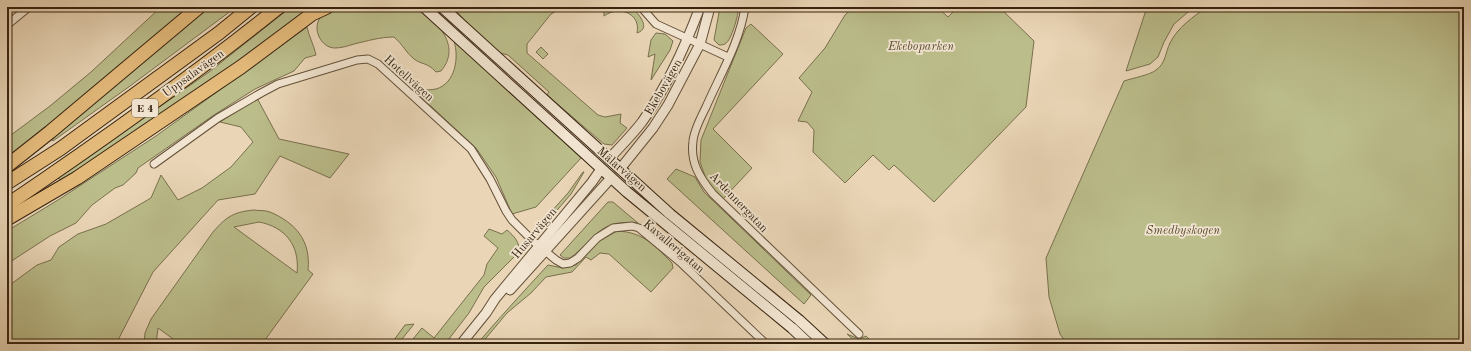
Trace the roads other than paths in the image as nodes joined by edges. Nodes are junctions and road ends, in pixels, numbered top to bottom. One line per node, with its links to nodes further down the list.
1 (29, 7): 12 (street)
2 (199, 7): 18 (highway)
3 (251, 7): 22 (highway, Uppsalavägen / E 4)
4 (279, 7): 23 (highway, Uppsalavägen / E 4)
5 (327, 7): 24 (highway)
6 (424, 7): 20 (main road, Mälarvägen)
7 (442, 7): 16 (main road, Mälarvägen)
8 (641, 7): 13 (street)
9 (700, 7): 13 (street, Ekebovägen)
10 (710, 7): 14 (street, Ekebovägen)
11 (745, 7): 15 (street, Ardennergatan)
12 (7, 25)
13 (688, 39): 14 (street); 16 (street, Ekebovägen)
14 (700, 44): 15 (street); 19 (street, Ekebovägen)
15 (728, 57): 26 (street, Ardennergatan)
16 (609, 159): 19 (main road, Mälarvägen); 20 (main road)
17 (154, 164): 25 (street, Hotellvägen)
18 (7, 166)
19 (620, 168): 21 (main road); 30 (main road, Mälarvägen)
20 (601, 169): 21 (main road, Mälarvägen); 25 (street, Husarvägen)
21 (611, 178): 25 (street, Husarvägen); 29 (main road, Mälarvägen)
22 (7, 183)
23 (7, 205)
24 (7, 219)
25 (542, 248): 27 (street, Husarvägen); 28 (street, Kavallerigatan)
26 (859, 334)
27 (461, 344)
28 (766, 344)
29 (809, 344)
30 (825, 344)

